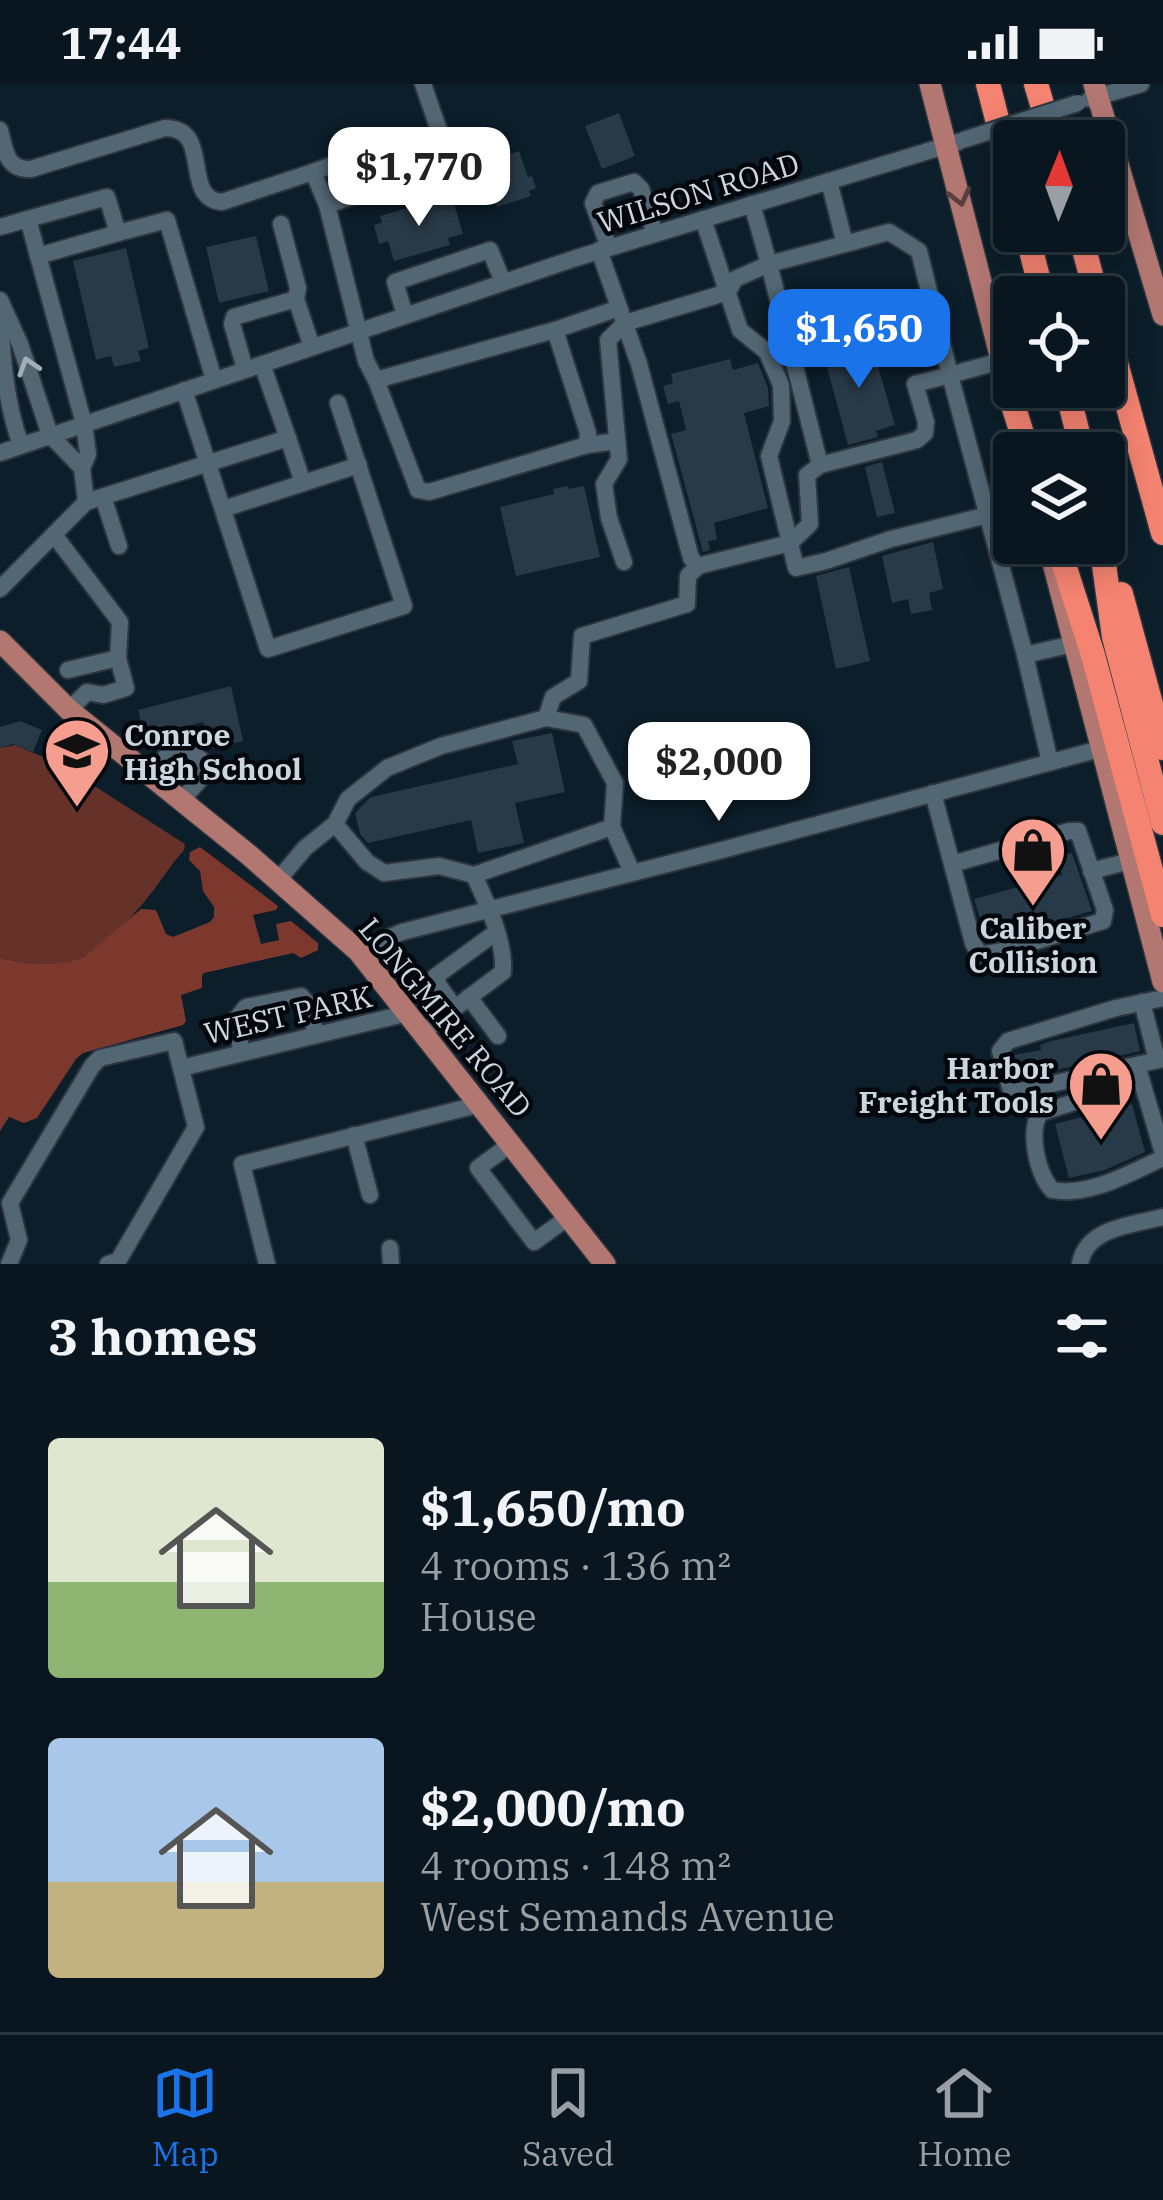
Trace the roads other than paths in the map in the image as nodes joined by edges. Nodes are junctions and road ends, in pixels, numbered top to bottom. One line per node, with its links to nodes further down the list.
1 (423, 84): 15 (street)
2 (930, 84): 10 (main road)
3 (1036, 84): 8 (highway)
4 (1141, 84): 6 (street, WILSON ROAD)
5 (988, 87): 7 (highway)
6 (1090, 95): 10 (street, WILSON ROAD, bridge); 32 (main road)
7 (997, 120)
8 (1047, 120)
9 (0, 130): 12 (street)
10 (955, 143): 13 (street, WILSON ROAD); 34 (main road, one-way to 34)
11 (349, 159): 12 (street)
12 (314, 172): 15 (street)
13 (829, 181): 14 (street, WILSON ROAD); 22 (street)
14 (752, 204): 17 (street, WILSON ROAD); 25 (street)
15 (327, 205): 36 (street)
16 (28, 219): 19 (street); 20 (street); 24 (street)
17 (703, 219): 21 (street, WILSON ROAD); 27 (street)
18 (281, 224): 28 (street)
19 (0, 227)
20 (118, 233): 24 (street); 41 (street)
21 (655, 234): 23 (street, WILSON ROAD); 23 (street)
22 (844, 244): 25 (street); 40 (street)
23 (604, 249): 26 (street, WILSON ROAD); 33 (street)
24 (38, 256): 46 (street)
25 (769, 264): 27 (street); 55 (street)
26 (503, 282): 31 (street, WILSON ROAD); 31 (street)
27 (728, 292): 33 (street); 63 (street)
28 (296, 298): 37 (street); 39 (street)
29 (0, 300): 47 (street, one-way to 29)
30 (0, 314): 50 (street)
31 (405, 315): 36 (street, WILSON ROAD)
32 (1163, 315)
33 (622, 316): 35 (street); 49 (street); 70 (street)
34 (993, 323)
35 (555, 330): 42 (street); 51 (street)
36 (358, 331): 37 (street, WILSON ROAD); 42 (street)
37 (312, 346): 39 (street, WILSON ROAD)
38 (993, 363): 40 (street)
39 (253, 366): 41 (street, WILSON ROAD); 48 (street)
40 (950, 375): 55 (street); 60 (street)
41 (214, 380): 43 (street, WILSON ROAD)
42 (376, 380): 51 (street)
43 (184, 390): 46 (street, WILSON ROAD); 53 (street)
44 (1125, 396): 61 (highway)
45 (338, 403): 54 (street)
46 (84, 424): 47 (street, WILSON ROAD); 56 (street)
47 (50, 435): 50 (street, WILSON ROAD); 56 (street)
48 (288, 438): 53 (street); 57 (street)
49 (617, 441): 51 (street); 65 (street)
50 (21, 445): 52 (street, WILSON ROAD)
51 (586, 445)
52 (0, 453)
53 (208, 463): 58 (street); 59 (street)
54 (358, 465): 57 (street); 59 (street)
55 (820, 465): 63 (street)
56 (82, 468): 58 (street)
57 (302, 483): 59 (street)
58 (95, 500): 62 (street); 64 (street)
59 (223, 509)
60 (988, 515): 63 (street); 74 (street)
61 (1163, 533)
62 (55, 536): 71 (street); 75 (street)
63 (790, 543): 70 (street)
64 (119, 546)
65 (624, 562)
66 (1053, 564): 73 (main road)
67 (1064, 564): 95 (highway)
68 (1104, 564): 85 (highway)
69 (1112, 564): 80 (highway)
70 (698, 566): 78 (street)
71 (0, 590)
72 (0, 641): 77 (main road, LONGMIRE ROAD)
73 (1073, 644): 74 (street); 79 (main road)
74 (1025, 655): 81 (street)
75 (118, 658): 76 (street); 77 (street)
76 (68, 670)
77 (69, 710): 82 (main road, LONGMIRE ROAD)
78 (546, 718): 86 (street); 87 (street)
79 (1100, 748): 81 (street); 88 (main road)
80 (1163, 748)
81 (1050, 762): 83 (street)
82 (150, 775): 84 (main road, LONGMIRE ROAD); 84 (street)
83 (933, 793): 89 (street); 91 (street)
84 (182, 800): 93 (main road, LONGMIRE ROAD)
85 (1163, 823)
86 (334, 824): 92 (street); 93 (street)
87 (612, 826): 91 (street); 92 (street)
88 (1130, 861): 90 (street); 98 (main road)
89 (952, 864): 90 (street); 90 (street)
90 (1091, 871)
91 (632, 872): 94 (street)
92 (474, 875): 94 (street)
93 (278, 880): 97 (main road, LONGMIRE ROAD)
94 (490, 908): 96 (street); 97 (street)
95 (1163, 915)
96 (495, 933): 100 (street); 100 (street)
97 (358, 951): 102 (main road, LONGMIRE ROAD)
98 (1163, 982)
99 (1163, 998): 101 (street)
100 (462, 1002): 103 (street); 105 (street)
101 (1142, 1003): 107 (street); 108 (street)
102 (408, 1013): 103 (main road, LONGMIRE ROAD); 104 (street, WEST PARK)
103 (423, 1032): 111 (main road, LONGMIRE ROAD)
104 (316, 1035): 106 (street, WEST PARK); 106 (street)
105 (498, 1036)
106 (241, 1053): 109 (street, WEST PARK)
107 (1160, 1060): 108 (street)
108 (1137, 1065): 114 (street)
109 (181, 1067): 118 (street); 119 (street)
110 (1112, 1090): 114 (street)
111 (481, 1104): 112 (street); 113 (main road, LONGMIRE ROAD)
112 (354, 1136): 115 (street); 120 (street)
113 (512, 1143): 116 (main road, LONGMIRE ROAD); 116 (street)
114 (1163, 1155)
115 (370, 1195)
116 (570, 1216): 121 (main road, LONGMIRE ROAD)
117 (1163, 1217): 122 (street)
118 (9, 1264)
119 (108, 1264)
120 (267, 1264)
121 (605, 1264)
122 (1080, 1264)

